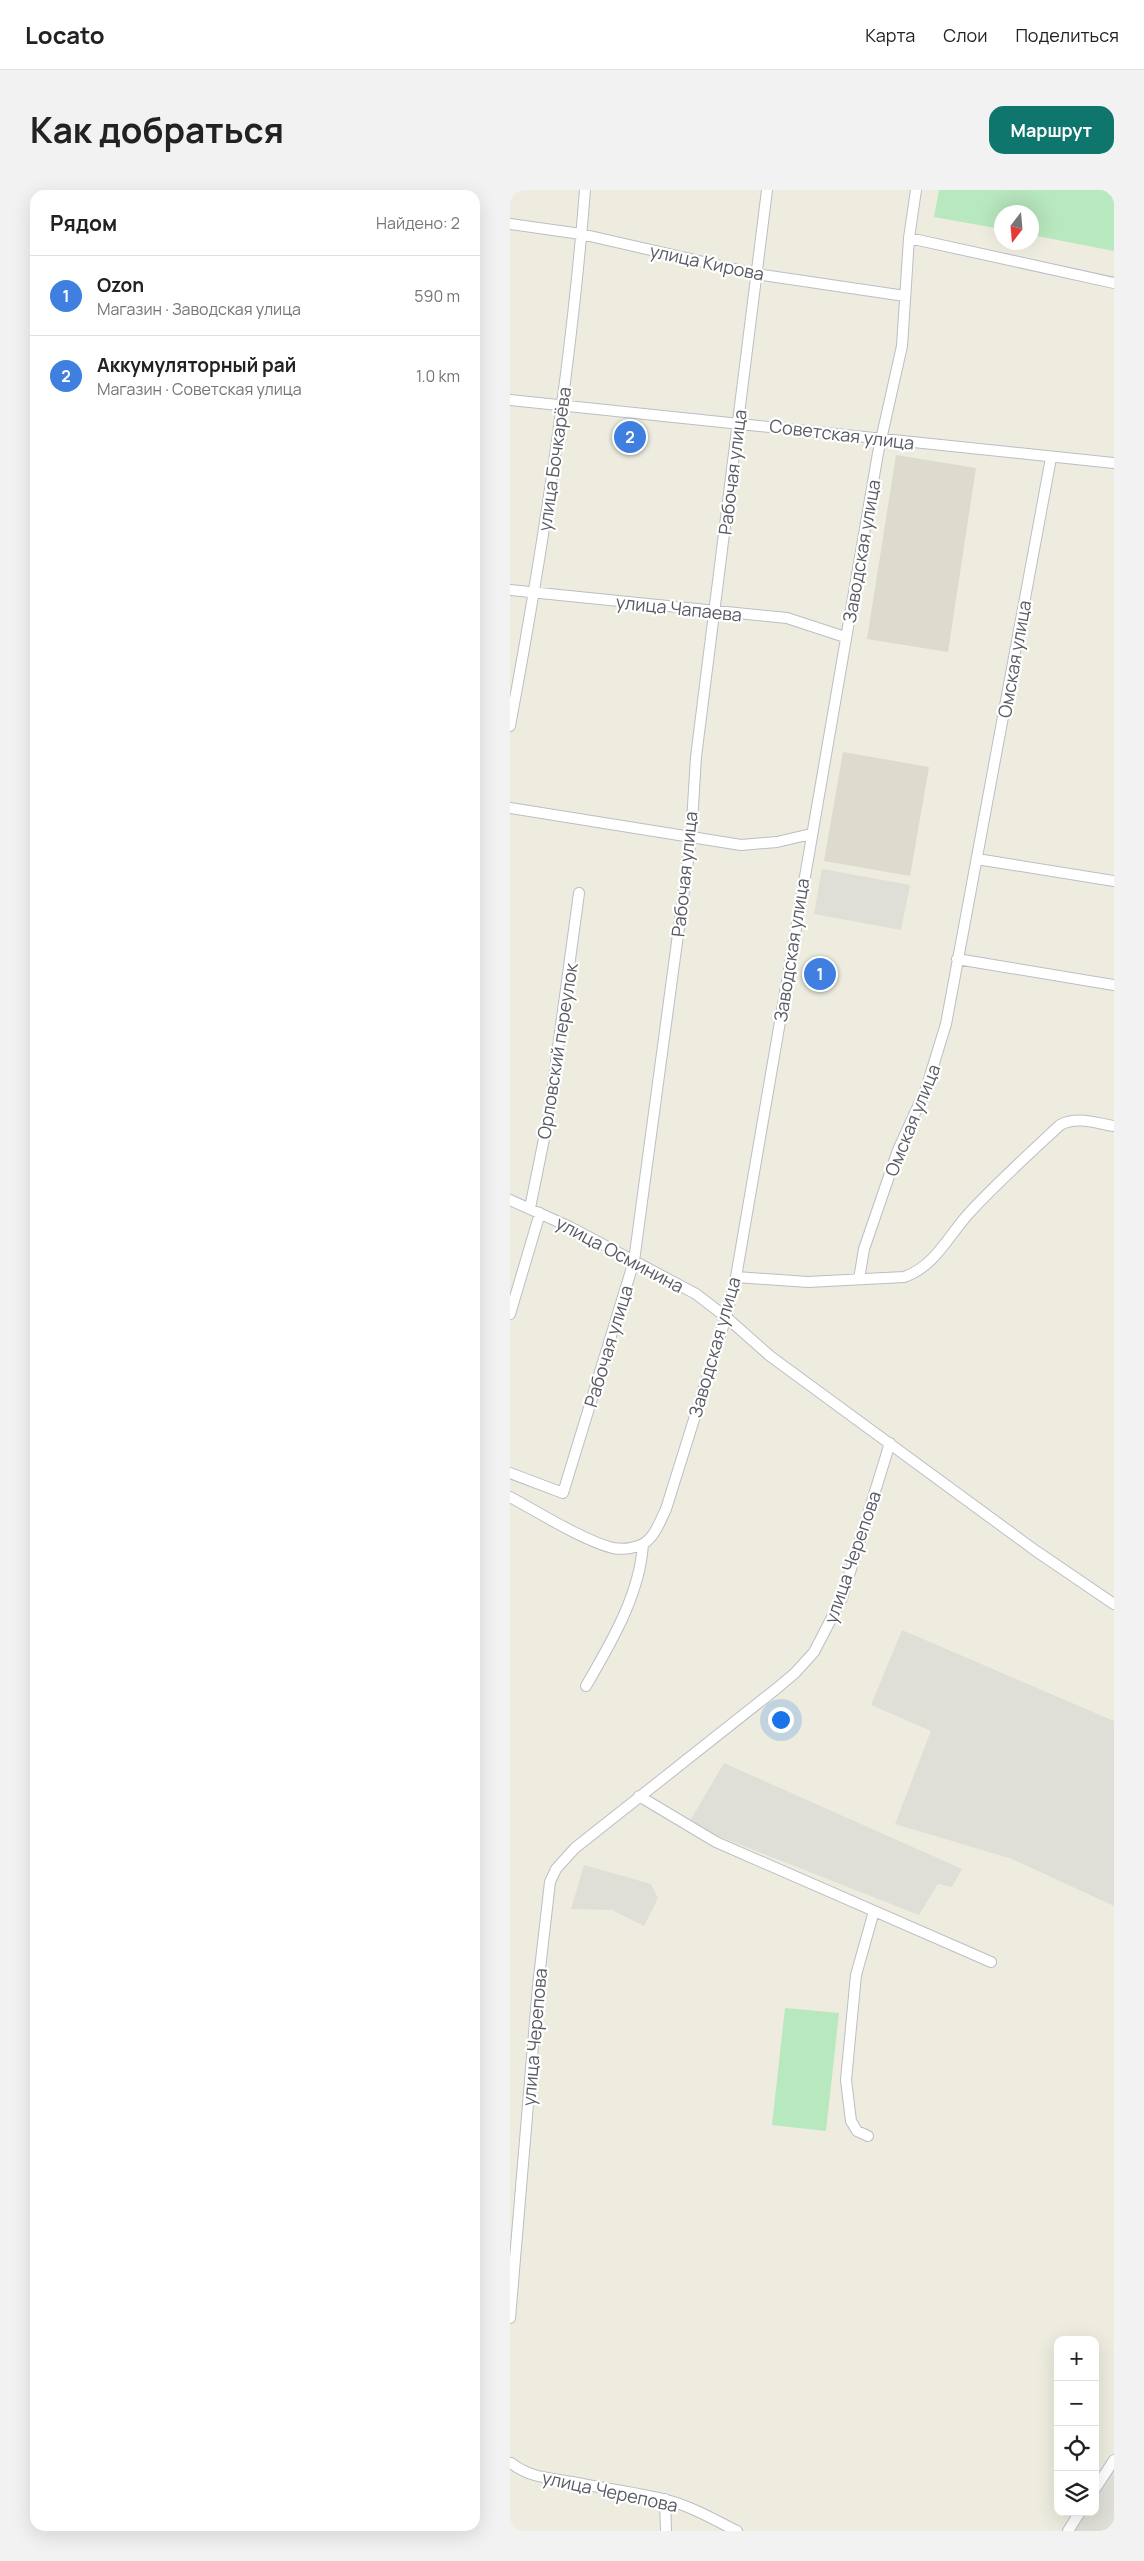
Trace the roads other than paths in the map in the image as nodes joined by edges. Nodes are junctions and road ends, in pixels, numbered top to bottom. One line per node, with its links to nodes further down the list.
1 (585, 190): 5 (street, улица Бочкарёва)
2 (767, 190): 7 (street, Рабочая улица)
3 (916, 190): 6 (street, Заводская улица)
4 (510, 224): 5 (street, улица Кирова)
5 (581, 234): 7 (street, улица Кирова); 11 (street, улица Бочкарёва)
6 (909, 238): 8 (street); 9 (street, Заводская улица)
7 (756, 274): 9 (street, улица Кирова); 12 (street, Рабочая улица)
8 (1114, 283)
9 (905, 296): 13 (street, Заводская улица)
10 (510, 400): 11 (street, Советская улица)
11 (562, 405): 12 (street, Советская улица); 17 (street, улица Бочкарёва)
12 (738, 422): 13 (street, Советская улица); 18 (street, Рабочая улица)
13 (881, 439): 14 (street, Советская улица); 19 (street, Заводская улица)
14 (1051, 458): 15 (street, Советская улица); 24 (street, Омская улица)
15 (1114, 463)
16 (510, 590): 17 (street, улица Чапаева)
17 (535, 593): 18 (street, улица Чапаева); 20 (street, улица Бочкарёва)
18 (714, 612): 19 (street, улица Чапаева); 23 (street, Рабочая улица)
19 (845, 636): 22 (street, Заводская улица)
20 (510, 726)
21 (510, 808): 23 (street)
22 (811, 834): 23 (street); 33 (street, Заводская улица)
23 (691, 838): 32 (street, Рабочая улица)
24 (977, 859): 25 (street); 27 (street, Омская улица)
25 (1114, 881)
26 (579, 893): 31 (street, Орловский переулок)
27 (957, 959): 28 (street); 34 (street, Омская улица)
28 (1114, 985)
29 (1114, 1126): 34 (street)
30 (510, 1200): 31 (street, улица Осминина)
31 (535, 1210): 32 (street, улица Осминина); 35 (street, Орловский переулок)
32 (634, 1261): 36 (street, улица Осминина); 38 (street, Рабочая улица)
33 (736, 1277): 34 (street); 36 (street, Заводская улица)
34 (859, 1279)
35 (510, 1314)
36 (726, 1317): 37 (street, улица Осминина); 40 (street, Заводская улица)
37 (890, 1443): 41 (street, улица Осминина); 43 (street, улица Черепова)
38 (510, 1473)
39 (510, 1497): 40 (street)
40 (643, 1544): 42 (street, Заводская улица)
41 (1114, 1604)
42 (586, 1686)
43 (639, 1796): 44 (street); 47 (street, улица Черепова)
44 (874, 1911): 45 (street); 46 (street)
45 (991, 1962)
46 (868, 2136)
47 (510, 2318)
48 (1114, 2460): 50 (street)
49 (510, 2464): 51 (street, улица Черепова)
50 (1099, 2483)
51 (665, 2499): 53 (street); 54 (street, улица Черепова)
52 (1077, 2516): 55 (street)
53 (666, 2531)
54 (736, 2531)
55 (1068, 2531)

